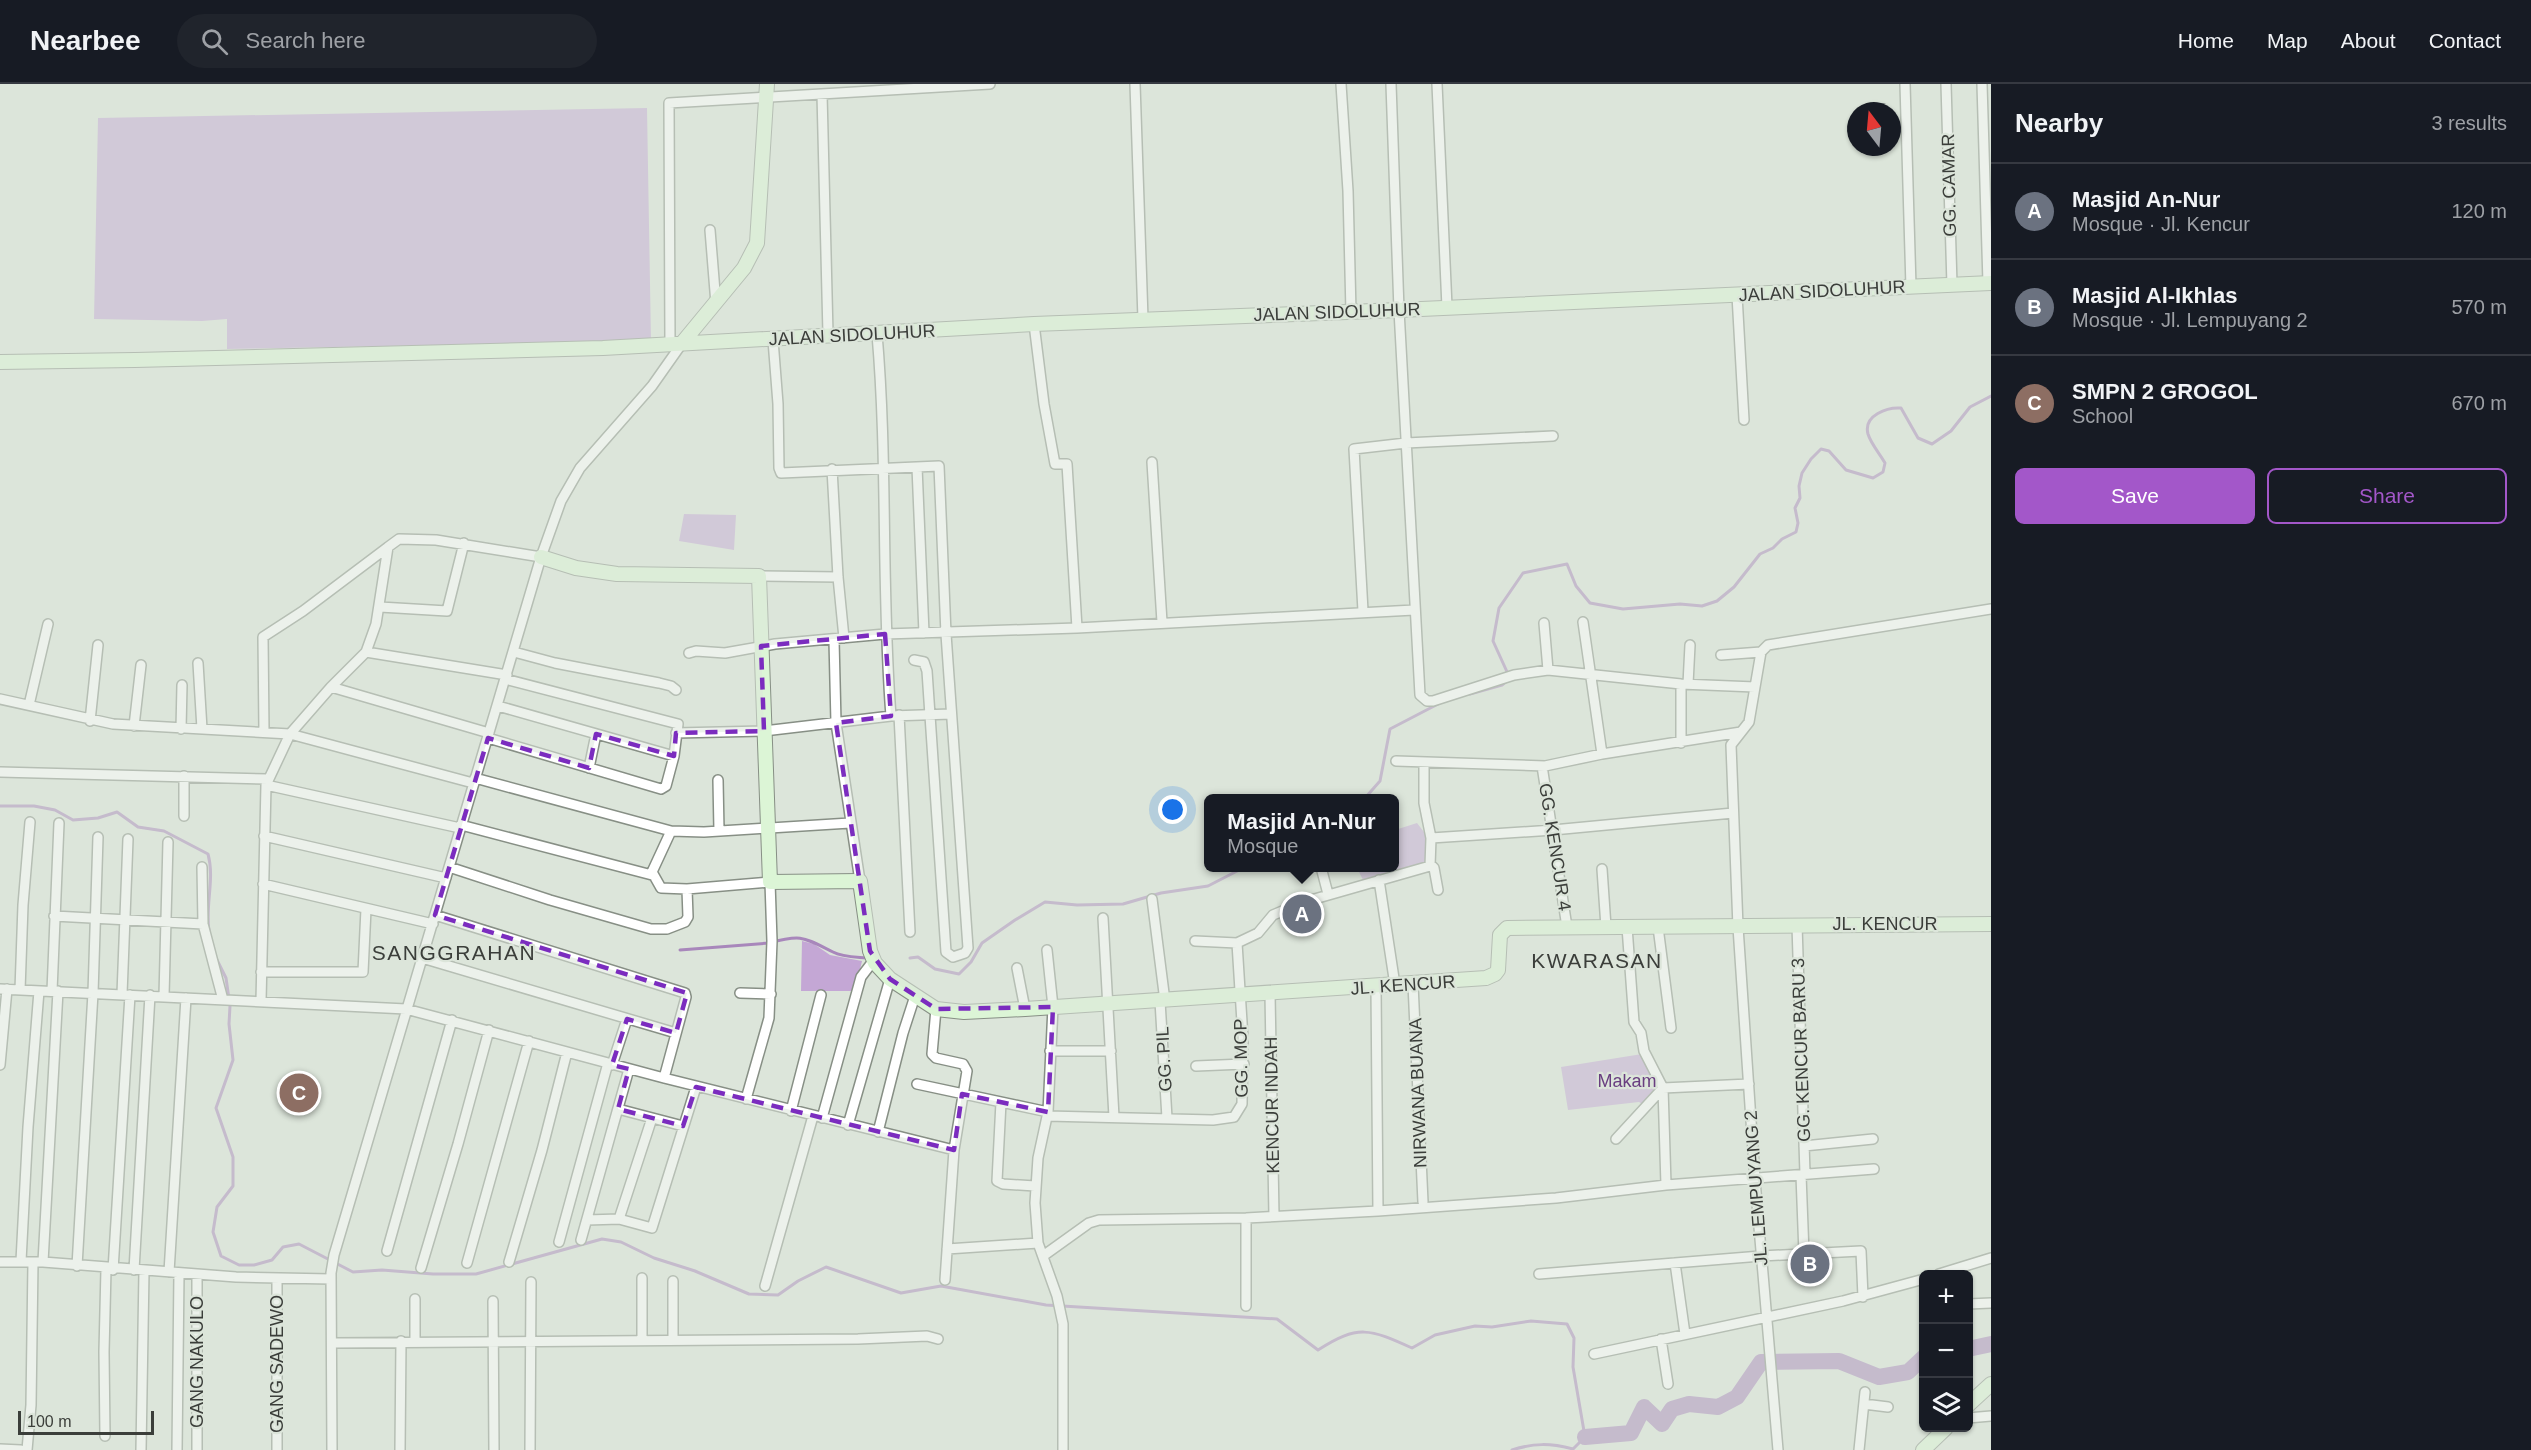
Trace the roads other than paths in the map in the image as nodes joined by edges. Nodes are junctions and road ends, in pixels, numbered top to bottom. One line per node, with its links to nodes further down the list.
1 (990, 84): 9 (street)
2 (1135, 84): 23 (street)
3 (1341, 84): 22 (street)
4 (1391, 84): 21 (street)
5 (1437, 84): 20 (street)
6 (1905, 84): 17 (street)
7 (1946, 84): 16 (street, GG. CAMAR)
8 (1982, 84): 15 (street)
9 (952, 85): 10 (street)
10 (910, 86): 11 (street)
11 (859, 88): 13 (street)
12 (767, 91): 13 (street); 19 (street); 28 (street)
13 (822, 94): 25 (street)
14 (710, 231): 19 (street)
15 (1990, 283): 16 (street, JALAN SIDOLUHUR)
16 (1952, 285): 17 (street, JALAN SIDOLUHUR)
17 (1911, 287): 18 (street, JALAN SIDOLUHUR)
18 (1737, 295): 20 (street, JALAN SIDOLUHUR); 30 (street)
19 (716, 304): 28 (street)
20 (1447, 307): 21 (street, JALAN SIDOLUHUR)
21 (1399, 310): 22 (street, JALAN SIDOLUHUR); 32 (street)
22 (1351, 312): 23 (street, JALAN SIDOLUHUR)
23 (1143, 319): 24 (street, JALAN SIDOLUHUR)
24 (1034, 324): 26 (street, JALAN SIDOLUHUR); 50 (street)
25 (828, 334): 26 (street, JALAN SIDOLUHUR); 27 (street, JALAN SIDOLUHUR)
26 (876, 334): 36 (street)
27 (773, 340): 28 (street, JALAN SIDOLUHUR); 35 (street)
28 (676, 344): 29 (street, JALAN SIDOLUHUR); 39 (street)
29 (0, 362)
30 (1744, 420)
31 (1553, 436): 32 (street)
32 (1406, 443): 44 (street); 45 (street)
33 (1152, 462): 46 (street)
34 (917, 467): 36 (street); 51 (street); 53 (street)
35 (832, 469): 36 (street); 41 (street)
36 (882, 469): 52 (street)
37 (464, 543): 38 (street); 39 (street); 42 (street)
38 (388, 547): 42 (street); 86 (street)
39 (541, 557): 40 (street); 59 (street)
40 (759, 576): 41 (street); 57 (street)
41 (838, 577): 54 (street)
42 (380, 607): 58 (street)
43 (1991, 609): 60 (street)
44 (1414, 610): 45 (street); 66 (street)
45 (1363, 611): 46 (street)
46 (1162, 622): 50 (street)
47 (1583, 622): 67 (street)
48 (1544, 623): 66 (street)
49 (48, 624): 75 (street)
50 (1077, 628): 53 (street)
51 (924, 633): 52 (street); 53 (street)
52 (885, 634): 54 (street); 79 (street)
53 (946, 634): 77 (street)
54 (839, 639): 57 (street); 81 (street)
55 (98, 645): 80 (street)
56 (1690, 645): 69 (street)
57 (761, 646): 61 (street); 85 (street)
58 (366, 652): 68 (street); 71 (street)
59 (513, 652): 68 (street); 73 (street)
60 (1761, 652): 62 (street); 72 (street, JL. LEMPUYANG 2)
61 (690, 653)
62 (1721, 655)
63 (914, 660): 78 (street)
64 (198, 663): 84 (street)
65 (141, 665): 82 (street)
66 (1548, 670): 67 (street)
67 (1589, 674): 69 (street); 93 (street)
68 (506, 677): 76 (street); 88 (street)
69 (1685, 684): 72 (street); 92 (street)
70 (182, 685): 83 (street)
71 (331, 687): 89 (street); 91 (street)
72 (1755, 687): 87 (street, JL. LEMPUYANG 2)
73 (676, 690)
74 (0, 699): 75 (street)
75 (29, 705): 80 (street)
76 (498, 706): 90 (street); 91 (street)
77 (951, 714): 78 (street); 78 (street)
78 (929, 715): 79 (street)
79 (895, 716): 81 (street); 149 (street)
80 (90, 721): 82 (street)
81 (836, 723): 85 (street); 107 (street)
82 (134, 726): 83 (street)
83 (181, 729): 84 (street)
84 (202, 729): 86 (street)
85 (764, 731): 88 (street); 110 (street)
86 (264, 732): 89 (street)
87 (1741, 732): 92 (street); 104 (street, JL. LEMPUYANG 2)
88 (676, 733): 94 (street)
89 (290, 734): 102 (street); 103 (street)
90 (596, 734): 94 (street); 98 (street)
91 (488, 736): 98 (street); 102 (street)
92 (1681, 743): 93 (street)
93 (1602, 754): 97 (street)
94 (674, 756): 98 (street)
95 (1396, 761): 96 (street)
96 (1424, 763): 97 (street); 116 (street)
97 (1542, 766): 111 (street, GG. KENCUR 4)
98 (589, 768)
99 (0, 772): 100 (street)
100 (184, 777): 103 (street); 105 (street)
101 (718, 780): 113 (street)
102 (474, 781): 109 (street); 112 (street)
103 (267, 782): 109 (street); 114 (street)
104 (1733, 813): 111 (street); 148 (street, JL. LEMPUYANG 2)
105 (184, 816)
106 (30, 822): 162 (street)
107 (850, 823): 110 (street); 127 (street)
108 (59, 824): 135 (street)
109 (461, 826): 121 (street); 124 (street)
110 (769, 828): 113 (street); 128 (street)
111 (1553, 830): 116 (street); 144 (street, GG. KENCUR 4)
112 (671, 831): 113 (street); 124 (street)
113 (718, 831)
114 (264, 836): 125 (street); 129 (street)
115 (98, 837): 136 (street)
116 (1431, 838): 119 (street)
117 (128, 839): 138 (street)
118 (168, 842): 140 (street)
119 (1431, 865): 126 (street); 131 (street)
120 (202, 867): 141 (street)
121 (449, 867): 125 (street); 130 (street)
122 (1603, 869): 145 (street)
123 (1322, 872): 132 (street)
124 (652, 875): 130 (street)
125 (446, 878): 139 (street)
126 (1379, 880): 132 (street); 159 (street)
127 (860, 881): 128 (street); 154 (street, JL. KENCUR)
128 (770, 882): 130 (street); 168 (street)
129 (263, 884): 134 (street); 156 (street)
130 (687, 889)
131 (1438, 890)
132 (1328, 894): 151 (street)
133 (1152, 899): 178 (street, GG. PIL)
134 (366, 909): 139 (street); 156 (street)
135 (54, 916): 136 (street); 164 (street)
136 (95, 918): 138 (street); 165 (street)
137 (1103, 918): 179 (street)
138 (124, 920): 140 (street); 167 (street)
139 (434, 920): 153 (street); 188 (street)
140 (164, 922): 141 (street); 171 (street)
141 (203, 924): 176 (street)
142 (1991, 924): 143 (street, JL. KENCUR)
143 (1797, 925): 148 (street, JL. KENCUR); 218 (street, GG. KENCUR BARU 3)
144 (1567, 927): 145 (street, JL. KENCUR); 158 (street, JL. KENCUR)
145 (1606, 927): 146 (street, JL. KENCUR)
146 (1627, 927): 147 (street, JL. KENCUR); 202 (street)
147 (1659, 927): 148 (street, JL. KENCUR); 186 (street)
148 (1738, 927): 200 (street, JL. LEMPUYANG 2)
149 (910, 932)
150 (1195, 941): 151 (street)
151 (1237, 943): 174 (street, GG. MOP)
152 (1047, 950): 180 (street)
153 (422, 958): 182 (street); 184 (street)
154 (874, 960): 157 (street, JL. KENCUR); 209 (street)
155 (1017, 968): 183 (street)
156 (261, 972): 177 (street)
157 (890, 979): 173 (street, JL. KENCUR); 213 (street)
158 (1413, 984): 159 (street, JL. KENCUR); 225 (street, NIRWANA BUANA)
159 (1395, 985): 160 (street, JL. KENCUR)
160 (1376, 987): 169 (street, JL. KENCUR); 226 (street)
161 (3, 989): 162 (street); 195 (street)
162 (20, 990): 163 (street)
163 (39, 991): 164 (street); 239 (street)
164 (55, 991): 165 (street); 241 (street)
165 (93, 993): 167 (street); 246 (street)
166 (740, 993): 168 (street)
167 (126, 994): 170 (street); 248 (street)
168 (771, 994): 204 (street)
169 (1270, 994): 174 (street, JL. KENCUR); 227 (street, KENCUR INDAH)
170 (150, 995): 171 (street); 250 (street)
171 (164, 996): 175 (street)
172 (821, 996): 207 (street)
173 (915, 996): 181 (street, JL. KENCUR); 215 (street)
174 (1239, 996): 178 (street, JL. KENCUR); 194 (street, GG. MOP)
175 (186, 998): 176 (street); 252 (street)
176 (224, 1000): 177 (street)
177 (261, 1001): 182 (street)
178 (1163, 1001): 179 (street, JL. KENCUR); 212 (street, GG. PIL)
179 (1110, 1004): 180 (street, JL. KENCUR); 191 (street)
180 (1053, 1007): 183 (street, JL. KENCUR); 190 (street)
181 (936, 1008): 183 (street, JL. KENCUR); 203 (street)
182 (406, 1009): 185 (street); 251 (street)
183 (1025, 1009)
184 (627, 1019): 188 (street); 193 (street)
185 (452, 1020): 187 (street); 235 (street)
186 (1671, 1028)
187 (489, 1030): 189 (street); 247 (street)
188 (676, 1033): 198 (street)
189 (529, 1041): 192 (street); 244 (street)
190 (1050, 1051): 191 (street); 208 (street)
191 (1112, 1051): 210 (street)
192 (567, 1052): 193 (street); 242 (street)
193 (610, 1064): 197 (street); 232 (street)
194 (1244, 1064): 196 (street); 212 (street, GG. MOP)
195 (0, 1065)
196 (1196, 1066)
197 (629, 1069): 198 (street); 206 (street)
198 (664, 1078): 201 (street)
199 (917, 1084): 203 (street)
200 (1749, 1084): 202 (street); 222 (street, JL. LEMPUYANG 2)
201 (696, 1087): 204 (street); 214 (street)
202 (1663, 1088): 216 (street); 223 (street)
203 (962, 1094): 205 (street); 219 (street)
204 (746, 1100): 207 (street)
205 (1000, 1102): 208 (street); 224 (street)
206 (618, 1109): 211 (street); 230 (street)
207 (791, 1111): 209 (street)
208 (1048, 1114): 210 (street); 224 (street)
209 (818, 1117): 213 (street); 262 (street)
210 (1114, 1117): 212 (street)
211 (652, 1118): 214 (street); 229 (street)
212 (1167, 1118)
213 (848, 1125): 215 (street)
214 (683, 1126): 229 (street)
215 (878, 1132): 219 (street)
216 (1616, 1139)
217 (1873, 1139): 218 (street)
218 (1804, 1146): 221 (street, GG. KENCUR BARU 3)
219 (954, 1150): 234 (street)
220 (1874, 1169): 221 (street)
221 (1803, 1175): 222 (street); 236 (street, GG. KENCUR BARU 3)
222 (1755, 1180): 223 (street); 238 (street, JL. LEMPUYANG 2)
223 (1666, 1185): 226 (street)
224 (1035, 1186): 233 (street)
225 (1423, 1203)
226 (1378, 1211): 227 (street)
227 (1274, 1216): 228 (street)
228 (1246, 1218): 237 (street); 268 (street)
229 (620, 1219): 230 (street)
230 (587, 1220): 231 (street)
231 (580, 1240)
232 (559, 1242)
233 (1038, 1243): 234 (street); 237 (street)
234 (946, 1249): 258 (street)
235 (387, 1251)
236 (1804, 1254): 238 (street); 263 (street)
237 (1043, 1256): 302 (street)
238 (1761, 1256): 245 (street); 269 (street, JL. LEMPUYANG 2)
239 (21, 1261): 240 (street); 241 (street)
240 (0, 1262)
241 (38, 1262): 246 (street); 293 (street)
242 (509, 1262)
243 (1990, 1262): 249 (street)
244 (466, 1263)
245 (1675, 1263): 254 (street); 270 (street)
246 (77, 1266): 248 (street)
247 (421, 1268)
248 (110, 1269): 250 (street); 290 (street)
249 (1959, 1270)
250 (139, 1271): 252 (street); 294 (street)
251 (331, 1271): 257 (street); 278 (street)
252 (168, 1272): 253 (street)
253 (179, 1273): 255 (street); 295 (street)
254 (1539, 1274)
255 (197, 1275): 257 (street); 296 (street, GANG NAKULO)
256 (642, 1278): 273 (street)
257 (277, 1279): 297 (street, GANG SADEWO)
258 (945, 1280)
259 (1919, 1280): 263 (street)
260 (673, 1281): 274 (street)
261 (531, 1282): 277 (street)
262 (765, 1286)
263 (1863, 1297): 269 (street)
264 (415, 1299): 276 (street)
265 (493, 1301): 279 (street)
266 (1991, 1303): 267 (street)
267 (1973, 1304)
268 (1246, 1306)
269 (1766, 1317): 270 (street); 303 (street, JL. LEMPUYANG 2)
270 (1685, 1334): 272 (street)
271 (938, 1339): 274 (street)
272 (1661, 1339): 280 (street); 281 (street)
273 (642, 1340): 274 (street); 277 (street)
274 (673, 1340)
275 (401, 1341): 276 (street); 278 (street); 299 (street)
276 (415, 1342): 279 (street)
277 (530, 1342): 279 (street); 301 (street)
278 (332, 1343): 298 (street)
279 (494, 1343): 300 (street)
280 (1594, 1354)
281 (1668, 1384)
282 (1991, 1384): 284 (street)
283 (1865, 1392): 285 (street)
284 (1973, 1400)
285 (1864, 1404): 286 (street); 304 (street)
286 (1888, 1407)
287 (1991, 1416): 288 (street)
288 (1973, 1418)
289 (1942, 1432): 305 (street)
290 (105, 1436)
291 (0, 1449): 292 (street)
292 (21, 1450)
293 (27, 1450)
294 (141, 1450)
295 (177, 1450)
296 (196, 1450)
297 (277, 1450)
298 (332, 1450)
299 (400, 1450)
300 (494, 1450)
301 (530, 1450)
302 (1063, 1450)
303 (1778, 1450)
304 (1859, 1450)
305 (1923, 1450)

